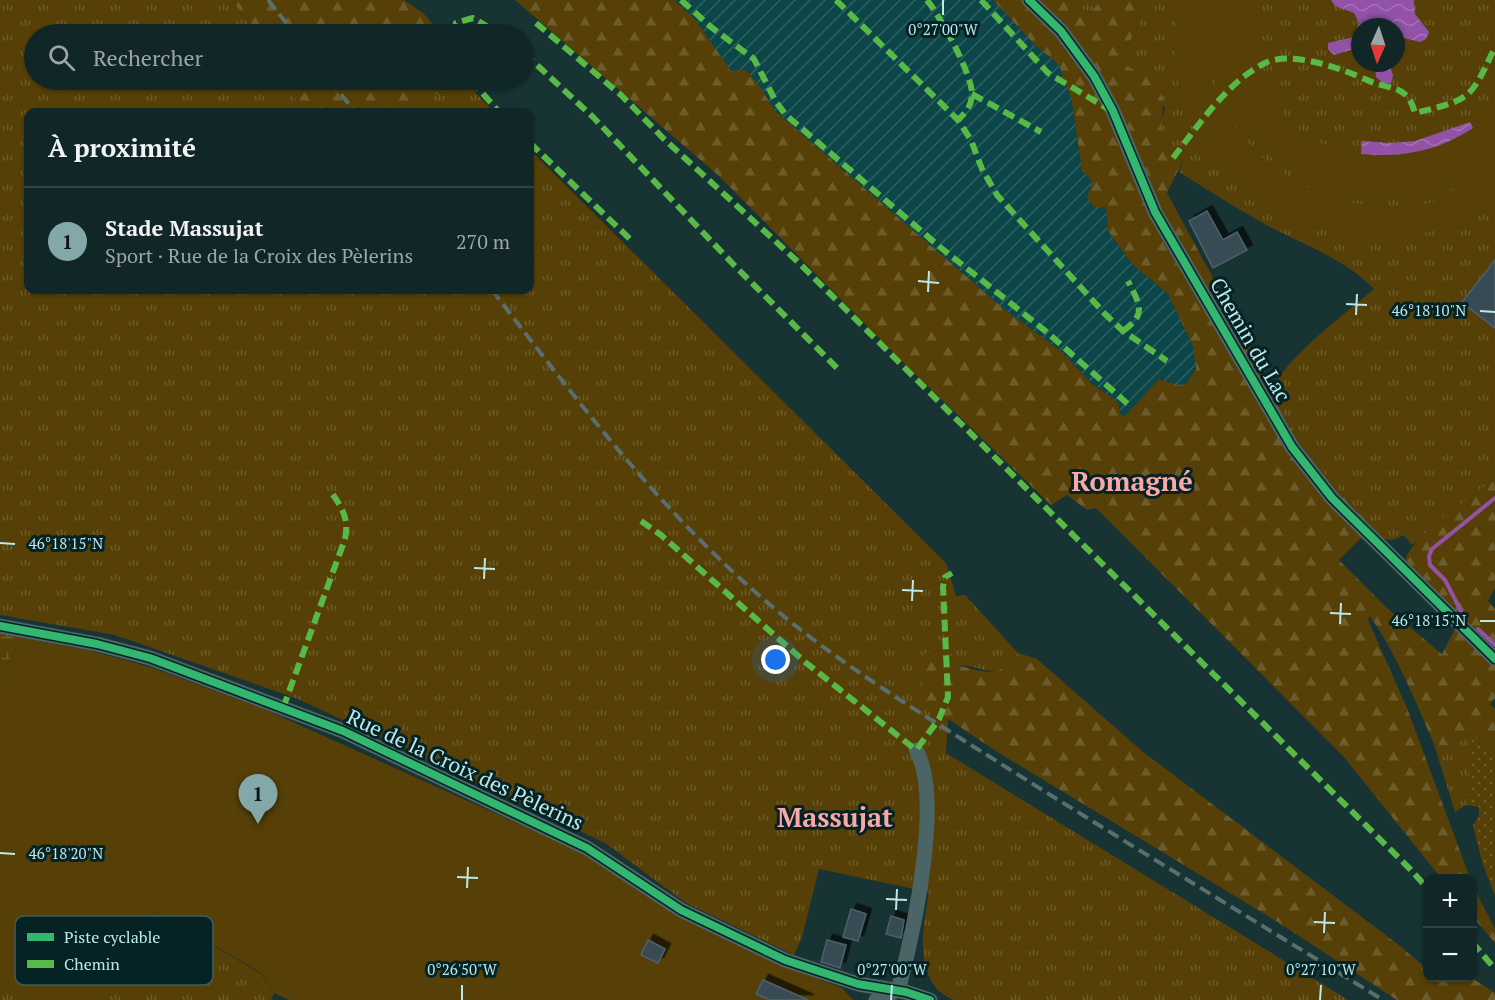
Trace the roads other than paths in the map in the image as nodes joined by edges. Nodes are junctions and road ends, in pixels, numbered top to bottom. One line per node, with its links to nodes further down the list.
1 (1029, 0): 3 (street, Chemin du Lac)
2 (0, 626): 5 (street, Rue de la Croix des Pèlerins)
3 (1495, 659)
4 (915, 750): 5 (street)
5 (896, 990): 6 (street); 7 (street, Rue de la Croix des Pèlerins)
6 (876, 1000)
7 (930, 1000)

